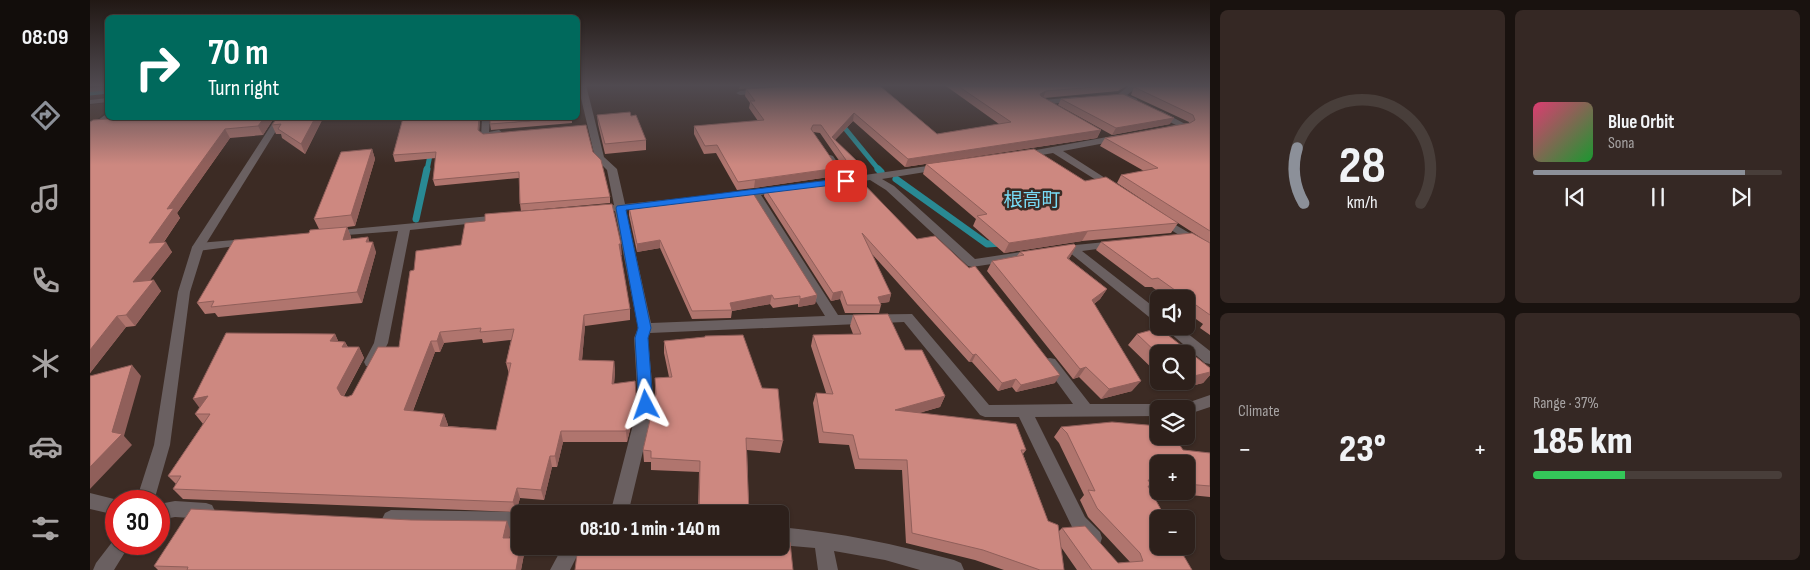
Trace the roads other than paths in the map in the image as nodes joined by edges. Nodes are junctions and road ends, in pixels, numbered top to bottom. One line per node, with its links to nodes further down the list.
1 (585, 112): 21 (street)
2 (1156, 112): 6 (street)
3 (105, 119): 7 (street)
4 (279, 120): 31 (street)
5 (486, 120): 8 (street)
6 (1166, 129)
7 (90, 130)
8 (513, 132)
9 (1096, 132): 11 (street)
10 (1129, 136): 11 (street)
11 (1111, 140): 12 (street)
12 (1055, 150): 14 (street); 20 (street)
13 (825, 151): 17 (lane)
14 (1017, 156)
15 (952, 166): 16 (street)
16 (872, 177): 17 (street); 34 (street)
17 (842, 181)
18 (791, 188): 19 (street)
19 (754, 193): 21 (street); 37 (street)
20 (1121, 193)
21 (620, 208): 22 (street); 38 (street)
22 (591, 210)
23 (1154, 215): 27 (street)
24 (513, 217): 25 (street)
25 (405, 226): 26 (street); 42 (street)
26 (325, 234)
27 (1188, 236): 28 (street); 33 (street)
28 (1168, 238)
29 (256, 241): 31 (street)
30 (1129, 242): 32 (street)
31 (198, 247): 48 (street)
32 (1071, 248): 34 (street); 36 (street)
33 (1210, 250)
34 (972, 263): 35 (street)
35 (984, 278)
36 (1150, 311)
37 (834, 320): 38 (street); 47 (street)
38 (645, 328): 51 (street)
39 (1180, 335): 41 (street)
40 (1044, 356): 45 (street)
41 (1210, 359)
42 (364, 376)
43 (1210, 401): 44 (street)
44 (1195, 406)
45 (1086, 410): 46 (street); 47 (street)
46 (1150, 410)
47 (1024, 411): 58 (street)
48 (148, 490)
49 (90, 501): 50 (street)
50 (105, 504)
51 (621, 505)
52 (170, 510): 53 (street)
53 (224, 512)
54 (378, 518): 55 (street)
55 (511, 520)
56 (789, 537): 57 (street)
57 (823, 540): 63 (street); 64 (street)
58 (1105, 551)
59 (113, 555): 61 (street)
60 (568, 555): 62 (street)
61 (103, 570)
62 (560, 570)
63 (828, 570)
64 (954, 570)

